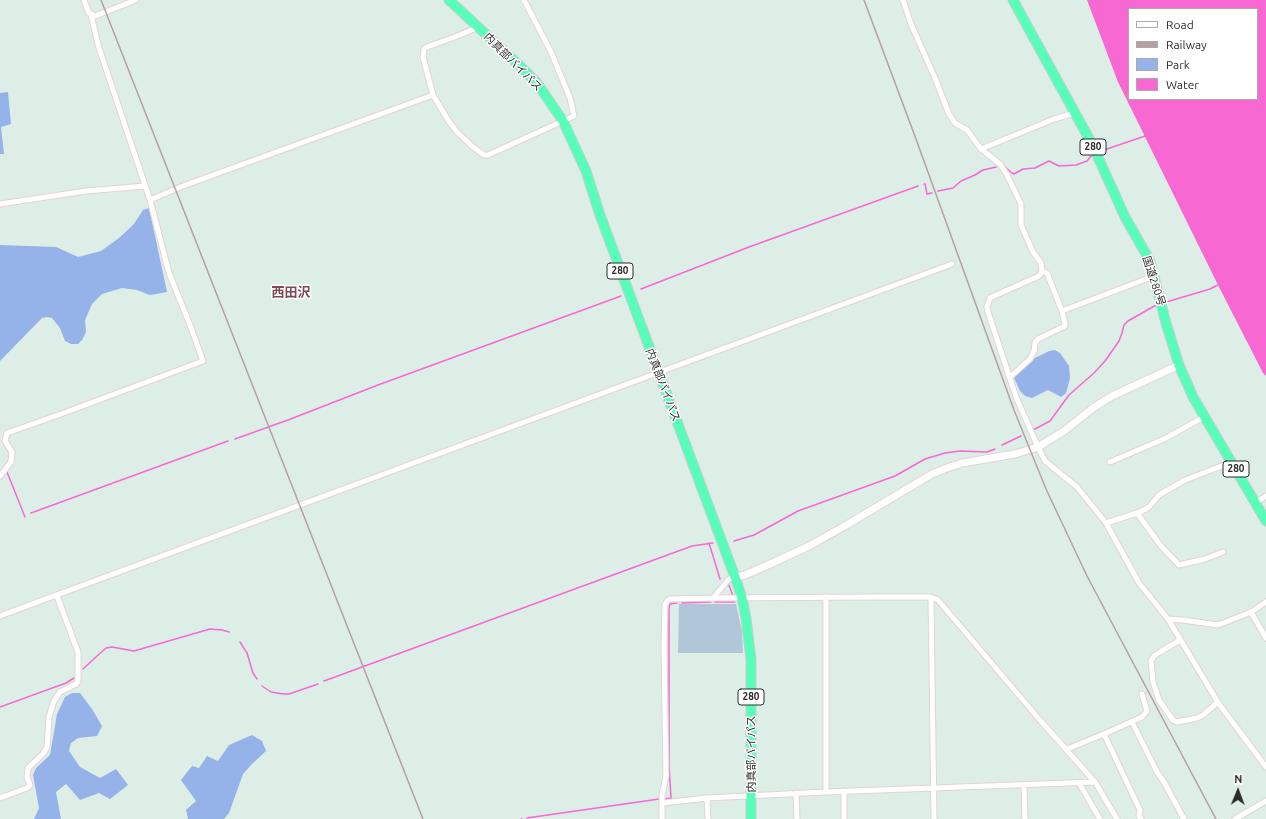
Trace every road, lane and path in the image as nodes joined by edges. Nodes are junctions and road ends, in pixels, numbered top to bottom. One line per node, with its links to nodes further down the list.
1 (84, 0): 7 (street)
2 (136, 0): 7 (street)
3 (449, 0): 8 (highway, 内真部バイパス / 280)
4 (524, 0): 11 (street)
5 (903, 0): 12 (street)
6 (1013, 0): 10 (highway, 国道280号 / 280)
7 (91, 15): 13 (street)
8 (478, 27): 9 (street); 11 (highway, 内真部バイパス / 280)
9 (433, 95): 11 (street); 14 (street)
10 (1074, 113): 12 (street); 18 (highway, 国道280号 / 280)
11 (563, 121): 21 (highway, 内真部バイパス / 280)
12 (982, 149): 17 (street)
13 (145, 186): 14 (street); 15 (street)
14 (150, 200): 27 (street)
15 (0, 204)
16 (952, 264): 21 (street)
17 (1042, 270): 19 (street); 22 (street)
18 (1154, 276): 19 (street); 20 (highway, 国道280号 / 280)
19 (1062, 311): 22 (street)
20 (1179, 365): 23 (highway, 国道280号 / 280); 24 (street)
21 (658, 373): 34 (highway, 内真部バイパス / 280); 35 (street)
22 (1010, 377): 24 (street)
23 (1204, 417): 25 (street); 26 (highway, 国道280号 / 280)
24 (1038, 447): 32 (street); 34 (street)
25 (1110, 462)
26 (1232, 462): 29 (highway, 国道280号 / 280); 30 (street)
27 (0, 476)
28 (1266, 496): 29 (street)
29 (1255, 503): 31 (highway, 国道280号 / 280)
30 (1137, 514): 32 (street); 33 (street)
31 (1266, 521)
32 (1106, 524): 43 (street)
33 (1223, 552)
34 (735, 577): 38 (street); 39 (highway, 内真部バイパス / 280)
35 (57, 596): 42 (street); 60 (street)
36 (826, 597): 37 (street); 39 (street); 57 (street)
37 (931, 597): 50 (street); 55 (street)
38 (713, 598): 39 (street); 63 (street)
39 (742, 598): 59 (highway, 内真部バイパス / 280)
40 (1266, 602): 41 (street)
41 (1251, 612): 43 (street); 44 (street)
42 (0, 616)
43 (1168, 619): 45 (street)
44 (1266, 638)
45 (1180, 640): 47 (street); 47 (street)
46 (1142, 694): 48 (street)
47 (1218, 702): 51 (street)
48 (1132, 722): 49 (street); 74 (street)
49 (1104, 734): 50 (street); 73 (street)
50 (1067, 749): 52 (street)
51 (1266, 767)
52 (1095, 782): 53 (street); 72 (street)
53 (1079, 783): 54 (street); 71 (street)
54 (1024, 785): 55 (street); 70 (street)
55 (934, 788): 56 (street); 69 (street)
56 (844, 791): 57 (street); 68 (street)
57 (826, 792): 58 (street)
58 (796, 793): 59 (street); 67 (street)
59 (751, 796): 61 (street); 66 (highway, 内真部バイパス / 280)
60 (0, 798)
61 (707, 798): 63 (street); 65 (street)
62 (1266, 801): 75 (street)
63 (662, 803): 64 (street)
64 (662, 819)
65 (708, 819)
66 (751, 819)
67 (797, 819)
68 (844, 819)
69 (934, 819)
70 (1025, 819)
71 (1100, 819)
72 (1117, 819)
73 (1141, 819)
74 (1184, 819)
75 (1235, 819)

